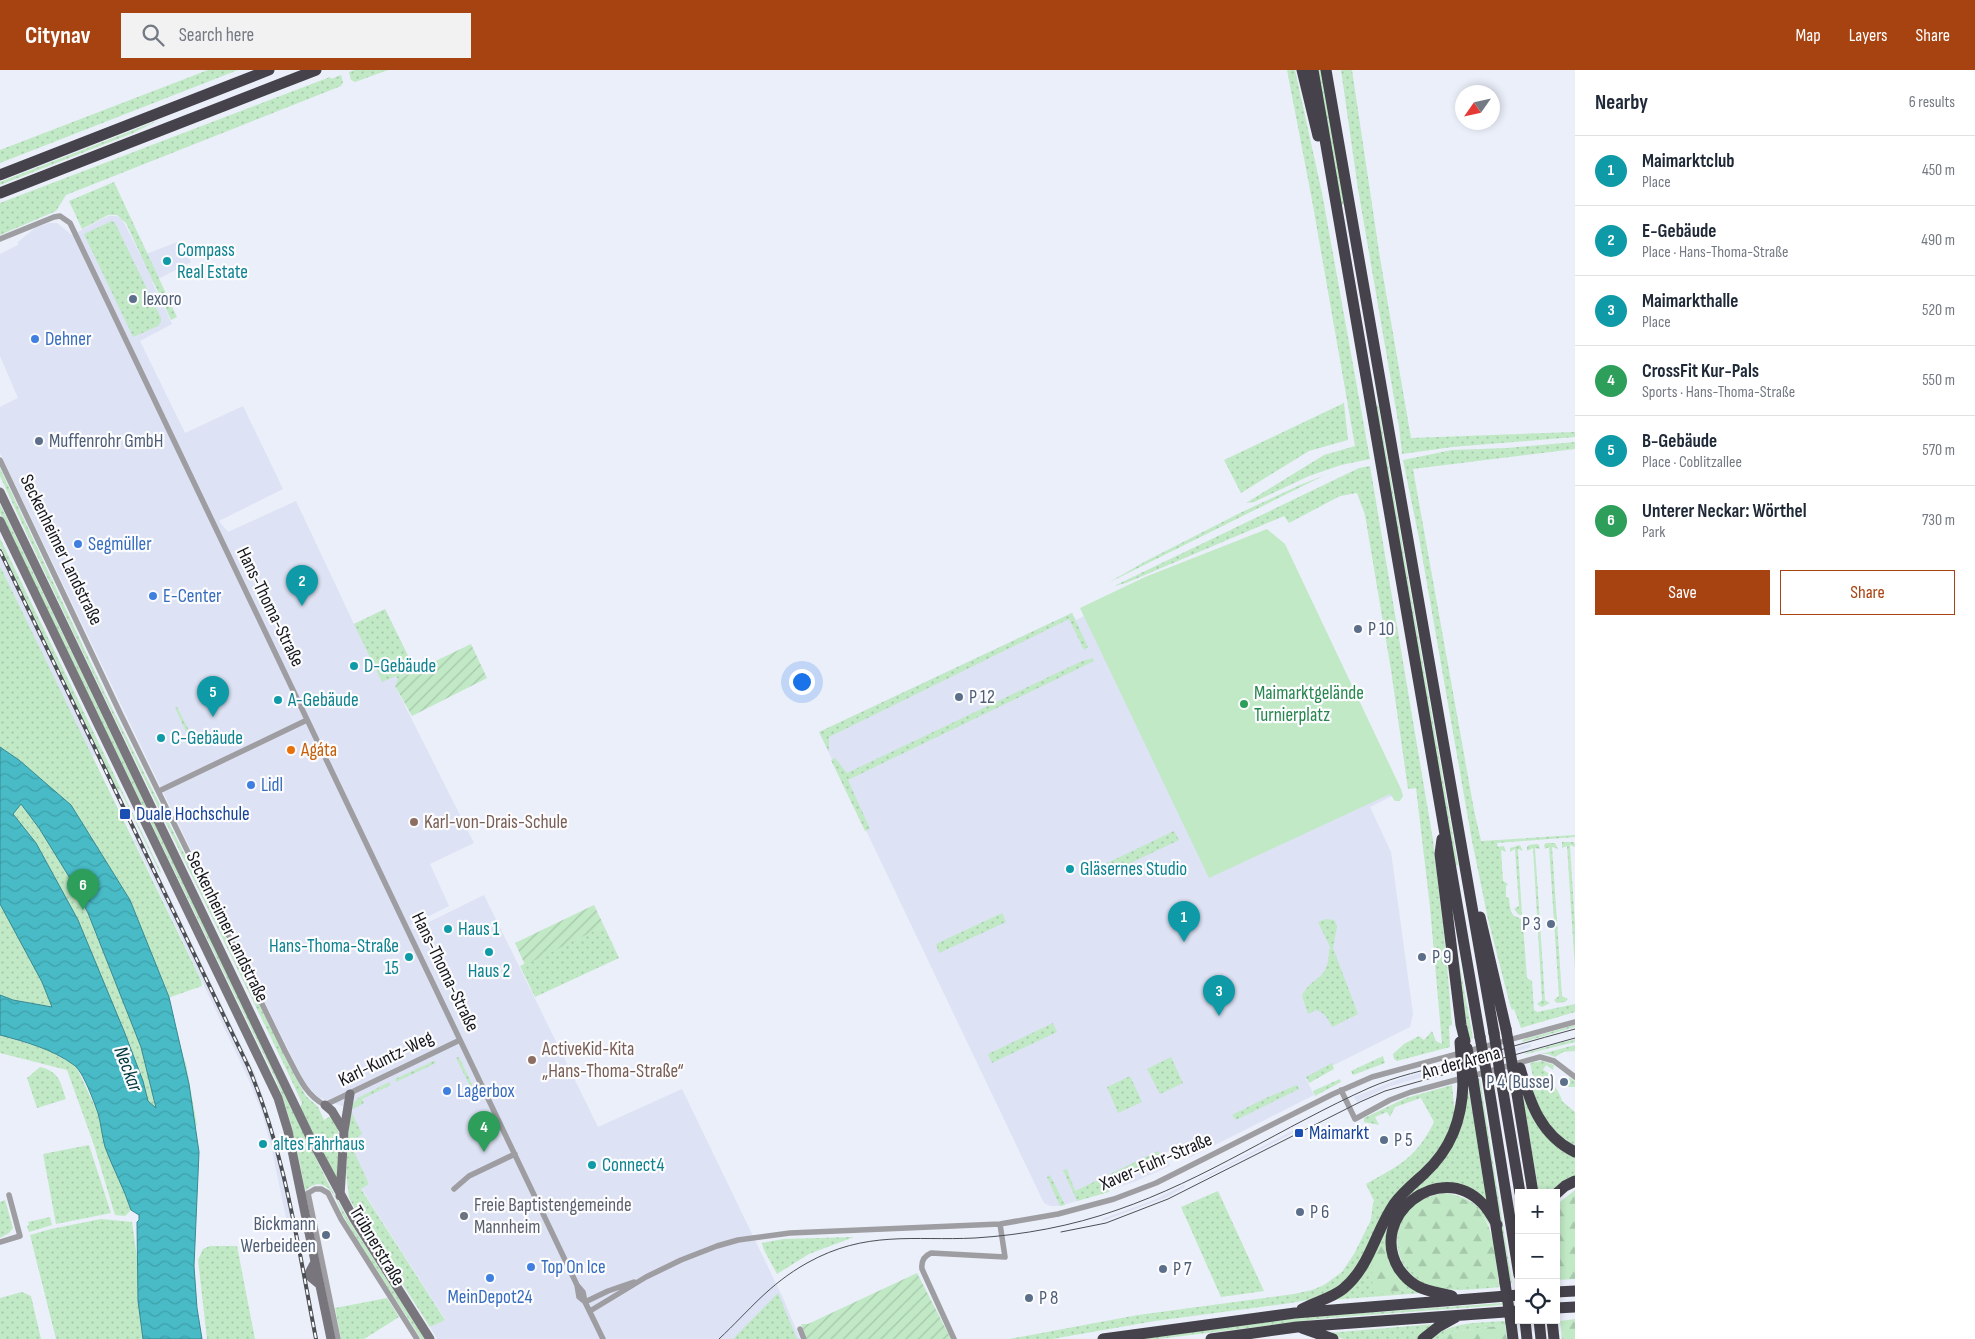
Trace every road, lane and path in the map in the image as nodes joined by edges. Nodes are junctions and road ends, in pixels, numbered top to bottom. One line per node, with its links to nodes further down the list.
1 (269, 70): 9 (highway)
2 (316, 70): 10 (highway)
3 (1302, 70): 8 (highway)
4 (1312, 70): 8 (highway)
5 (1326, 70): 7 (highway)
6 (1333, 70): 7 (highway)
7 (1339, 146): 18 (highway)
8 (1328, 163): 17 (highway)
9 (0, 175)
10 (0, 193)
11 (0, 239): 15 (street, Hans-Thoma-Straße)
12 (0, 460): 16 (street, Seckenheimer Landstraße)
13 (0, 492): 37 (main road, Seckenheimer Landstraße)
14 (0, 521): 36 (main road, Seckenheimer Landstraße)
15 (307, 720): 16 (street); 20 (street, Hans-Thoma-Straße)
16 (159, 792): 26 (street, Seckenheimer Landstraße)
17 (1444, 827): 23 (highway, bridge); 41 (highway, bridge)
18 (1464, 868): 21 (highway); 32 (highway, bridge)
19 (1575, 1022): 24 (street, Xaver-Fuhr-Straße)
20 (460, 1040): 25 (street, Karl-Kuntz-Weg); 29 (street, Hans-Thoma-Straße)
21 (1517, 1068): 28 (highway); 33 (highway)
22 (1575, 1077): 24 (street, An der Arena)
23 (1468, 1082): 39 (highway); 52 (highway)
24 (1341, 1090): 38 (street, Xaver-Fuhr-Straße)
25 (350, 1094): 26 (street, Karl-Kuntz-Weg); 27 (main road)
26 (325, 1106): 27 (main road)
27 (344, 1131): 37 (main road)
28 (1575, 1152)
29 (515, 1154): 31 (street); 47 (street, Hans-Thoma-Straße)
30 (1575, 1181): 34 (highway)
31 (454, 1189)
32 (1519, 1189)
33 (1532, 1189)
34 (1560, 1191)
35 (9, 1195): 40 (street)
36 (305, 1195): 59 (main road, Seckenheimer Landstraße); 60 (street, Seckenheimer Landstraße); 61 (street, Trübnerstraße)
37 (340, 1196): 62 (main road, Seckenheimer Landstraße)
38 (1000, 1224): 42 (street, Xaver-Fuhr-Straße); 65 (street)
39 (1497, 1225): 46 (highway); 70 (highway, bridge)
40 (0, 1242)
41 (1515, 1250)
42 (646, 1277): 47 (street, Xaver-Fuhr-Straße); 51 (street, Xaver-Fuhr-Straße)
43 (1575, 1291): 44 (highway)
44 (1560, 1292)
45 (1515, 1295): 46 (highway)
46 (1465, 1298): 52 (highway)
47 (585, 1302): 51 (street, Hans-Thoma-Straße)
48 (1575, 1307): 49 (highway)
49 (1560, 1308)
50 (1515, 1310): 53 (highway)
51 (590, 1311): 63 (street, Hans-Thoma-Straße)
52 (1295, 1313): 66 (highway)
53 (1460, 1315): 57 (highway); 69 (highway)
54 (1525, 1324): 71 (highway)
55 (1539, 1324): 72 (highway)
56 (1552, 1324): 73 (highway)
57 (1298, 1327): 67 (highway); 68 (highway)
58 (800, 1328): 64 (street)
59 (330, 1339)
60 (338, 1339)
61 (417, 1339)
62 (430, 1339)
63 (603, 1339)
64 (804, 1339)
65 (954, 1339)
66 (1103, 1339)
67 (1211, 1339)
68 (1333, 1339)
69 (1423, 1339)
70 (1513, 1339)
71 (1527, 1339)
72 (1541, 1339)
73 (1554, 1339)

